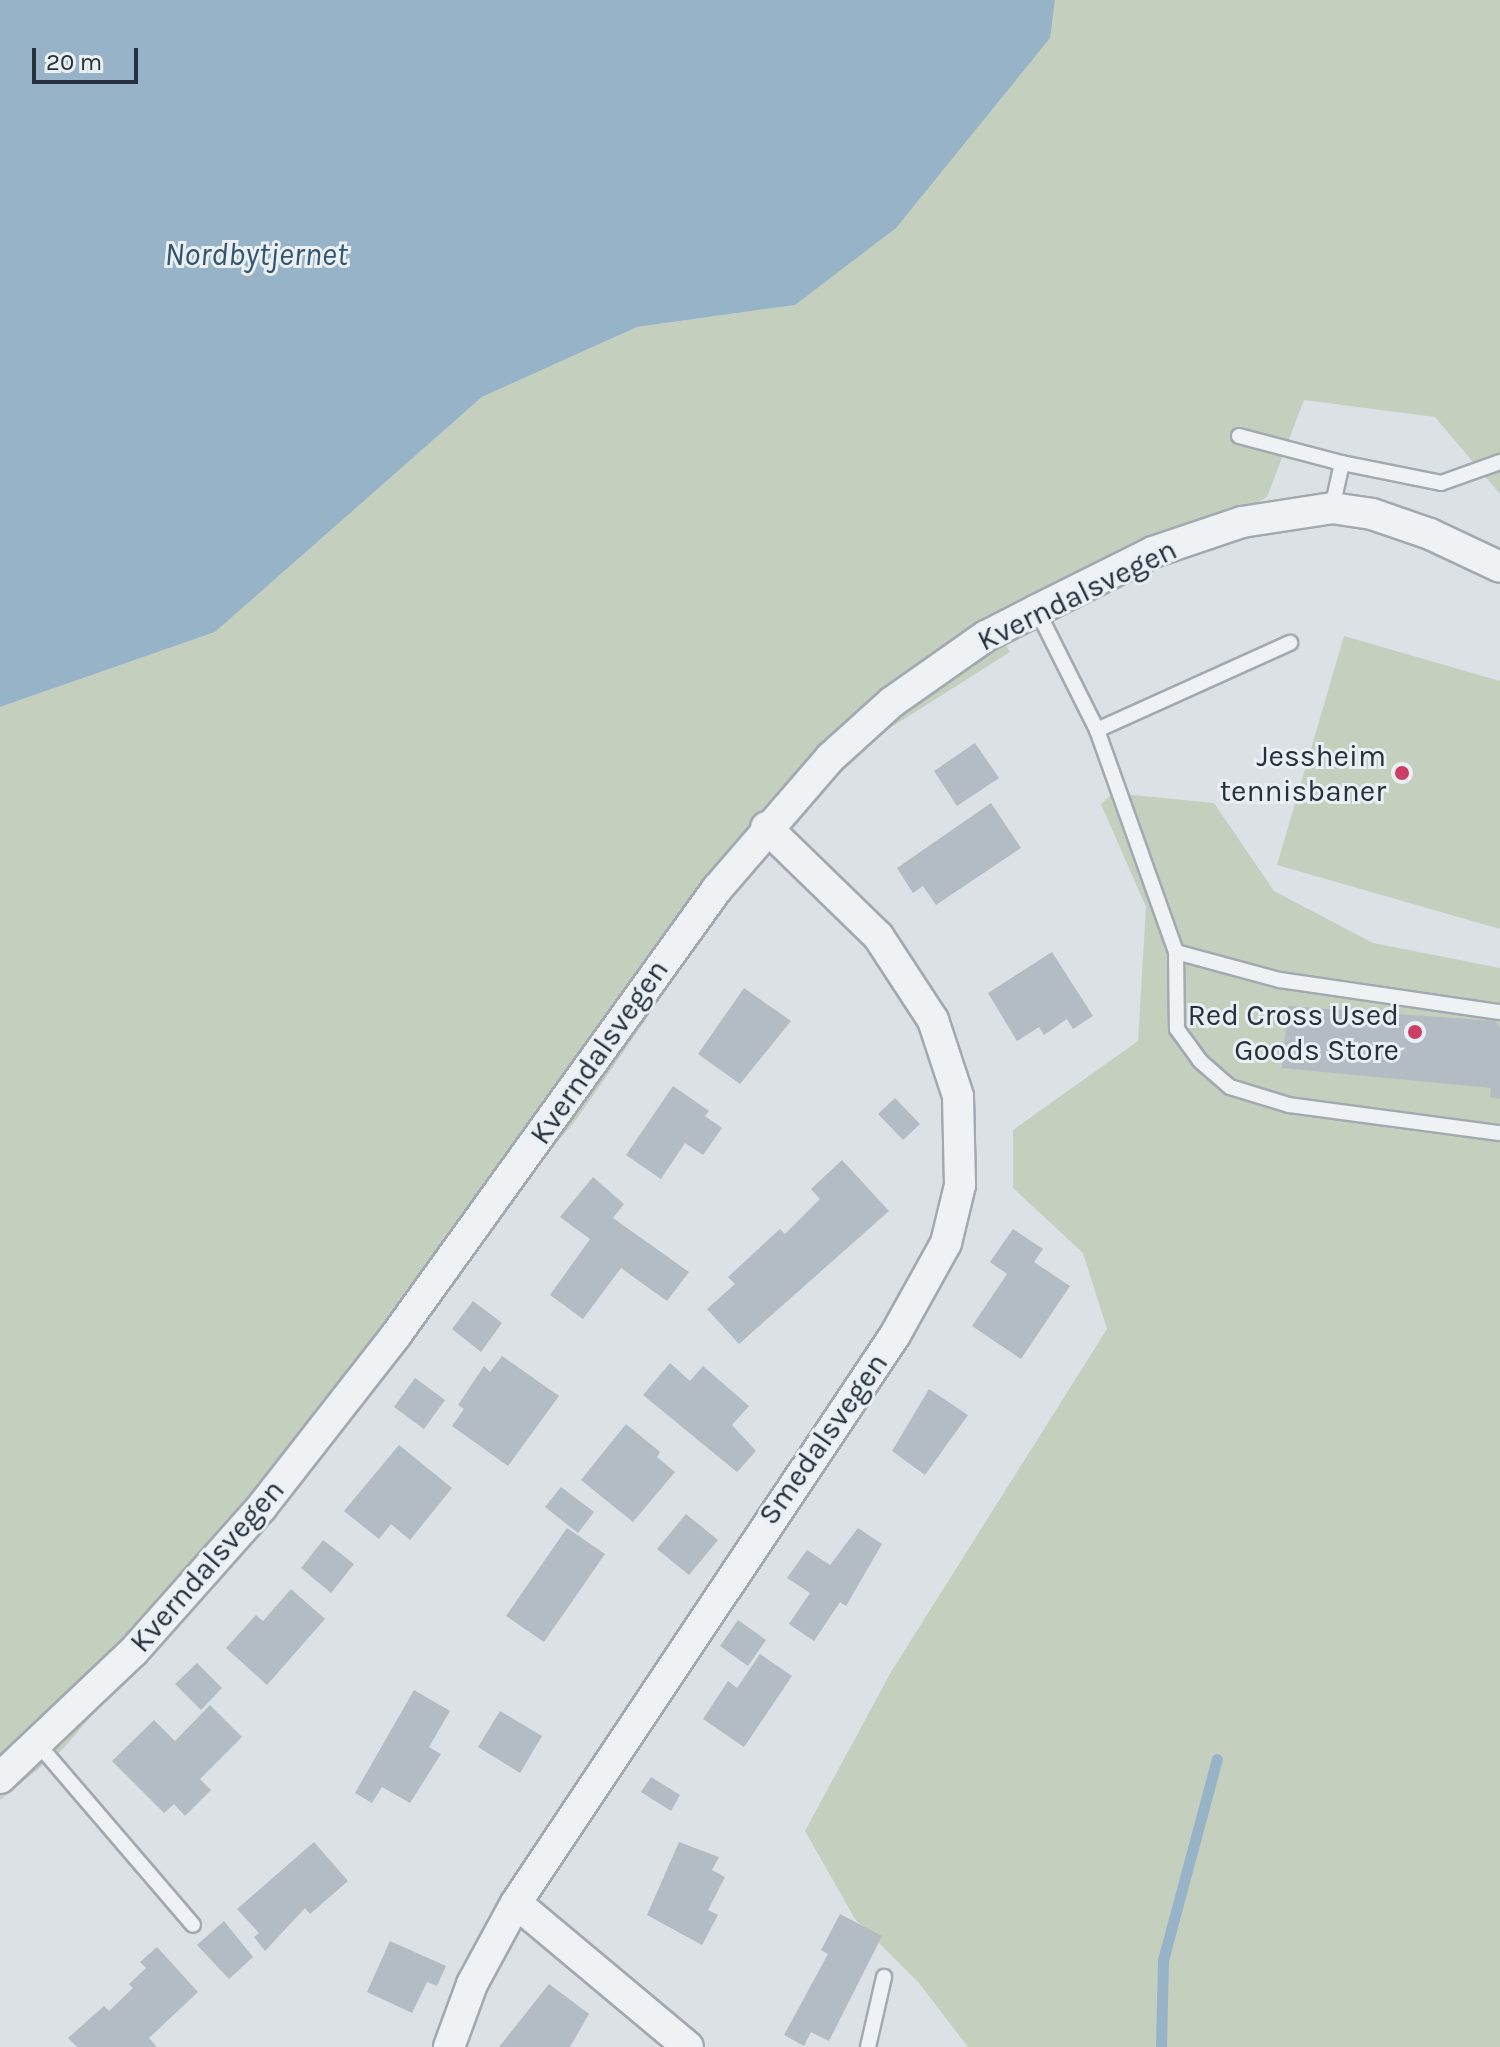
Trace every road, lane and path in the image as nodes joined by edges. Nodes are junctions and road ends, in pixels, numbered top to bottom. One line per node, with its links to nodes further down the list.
1 (1239, 436): 3 (lane)
2 (1500, 462): 3 (lane)
3 (1342, 463): 4 (lane)
4 (1332, 508): 5 (street, Kverndalsvegen); 6 (street, Kverndalsvegen)
5 (1500, 567)
6 (1037, 610): 8 (lane); 9 (street, Kverndalsvegen)
7 (1290, 643): 8 (lane)
8 (1097, 730): 10 (lane)
9 (766, 827): 13 (street, Kverndalsvegen); 15 (street, Smedalsvegen)
10 (1176, 952): 11 (lane); 12 (lane)
11 (1500, 1012)
12 (1500, 1133)
13 (38, 1744): 14 (street, Kverndalsvegen); 16 (lane)
14 (0, 1778)
15 (516, 1903): 18 (street, Smedalsvegen); 19 (street)
16 (193, 1925)
17 (884, 1977): 20 (lane)
18 (449, 2047)
19 (688, 2047)
20 (868, 2047)

